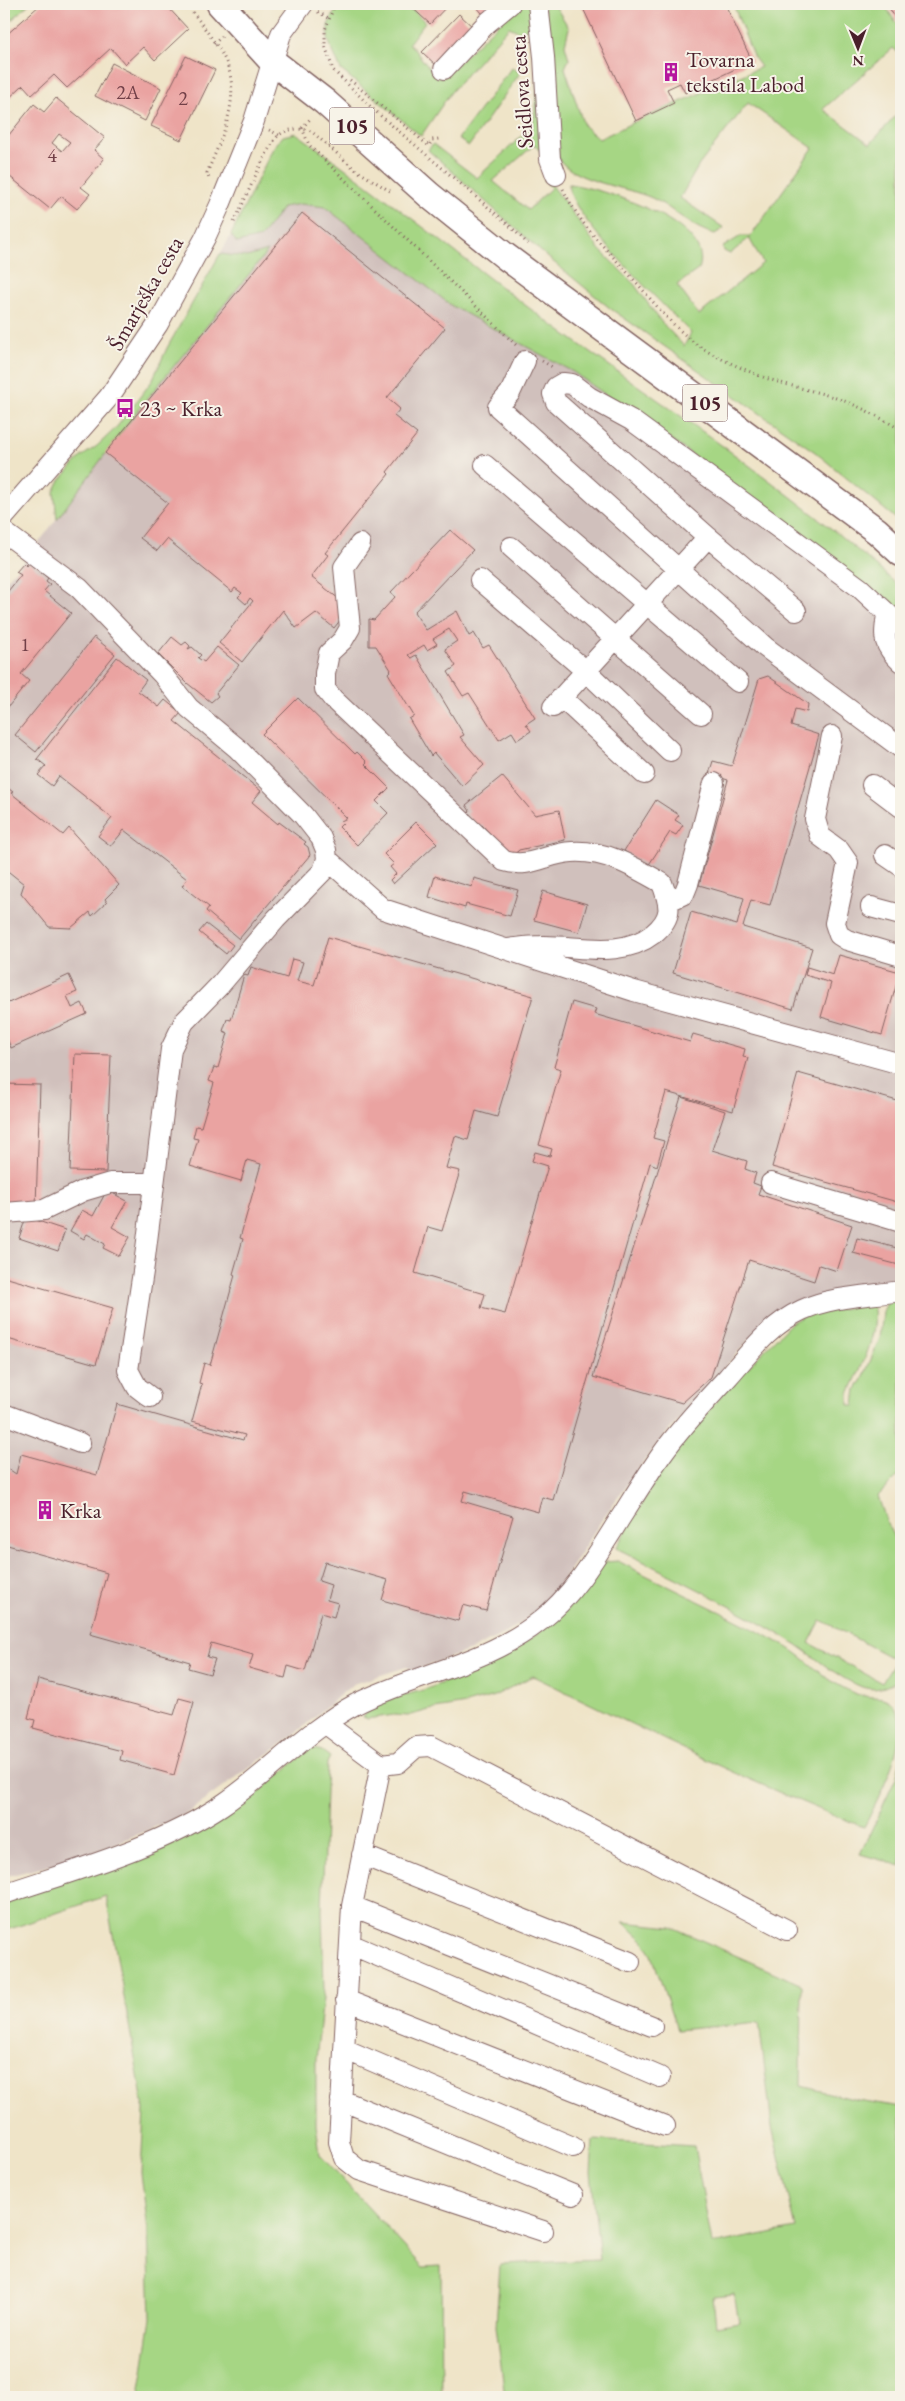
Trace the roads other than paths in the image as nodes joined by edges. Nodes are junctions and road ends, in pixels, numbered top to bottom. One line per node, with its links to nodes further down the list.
1 (220, 4): 5 (main road, 105)
2 (303, 4): 5 (street)
3 (510, 4): 6 (street)
4 (538, 4): 7 (street, Seidlova cesta)
5 (272, 60): 10 (street, Šmarješka cesta); 15 (main road, 105)
6 (444, 70)
7 (556, 176)
8 (525, 361): 16 (street)
9 (485, 466): 18 (street)
10 (4, 517)
11 (4, 532): 34 (street)
12 (708, 537): 16 (street); 19 (street); 20 (street)
13 (360, 544): 36 (street)
14 (511, 547): 21 (street)
15 (901, 553)
16 (679, 569): 18 (street); 27 (street)
17 (480, 580): 23 (street)
18 (647, 604): 21 (street); 24 (street)
19 (796, 611)
20 (894, 620): 22 (street)
21 (616, 638): 23 (street); 25 (street)
22 (901, 662)
23 (586, 671): 28 (street); 29 (street)
24 (738, 682)
25 (702, 714)
26 (832, 736): 40 (street)
27 (901, 748)
28 (670, 751)
29 (644, 774)
30 (714, 783): 36 (street)
31 (872, 785): 32 (street)
32 (901, 806)
33 (885, 855): 35 (street)
34 (327, 859): 39 (street); 42 (street)
35 (901, 866)
36 (669, 901): 39 (street)
37 (871, 907): 38 (street)
38 (901, 915)
39 (506, 949): 41 (street)
40 (901, 956)
41 (901, 1064)
42 (154, 1183): 44 (street); 47 (street)
43 (771, 1183): 45 (street)
44 (4, 1213)
45 (901, 1222)
46 (901, 1291): 50 (street)
47 (150, 1398)
48 (4, 1414): 49 (street)
49 (80, 1443)
50 (326, 1724): 51 (street); 53 (street)
51 (381, 1765): 52 (street); 55 (street)
52 (362, 1855): 54 (street); 57 (street)
53 (4, 1894)
54 (352, 1906): 56 (street); 59 (street)
55 (787, 1930)
56 (350, 1944): 58 (street); 61 (street)
57 (630, 1962)
58 (346, 2000): 60 (street); 63 (street)
59 (652, 2026)
60 (344, 2049): 62 (street); 64 (street)
61 (660, 2077)
62 (341, 2100): 65 (street); 66 (street)
63 (665, 2126)
64 (573, 2147)
65 (573, 2194)
66 (543, 2231)

